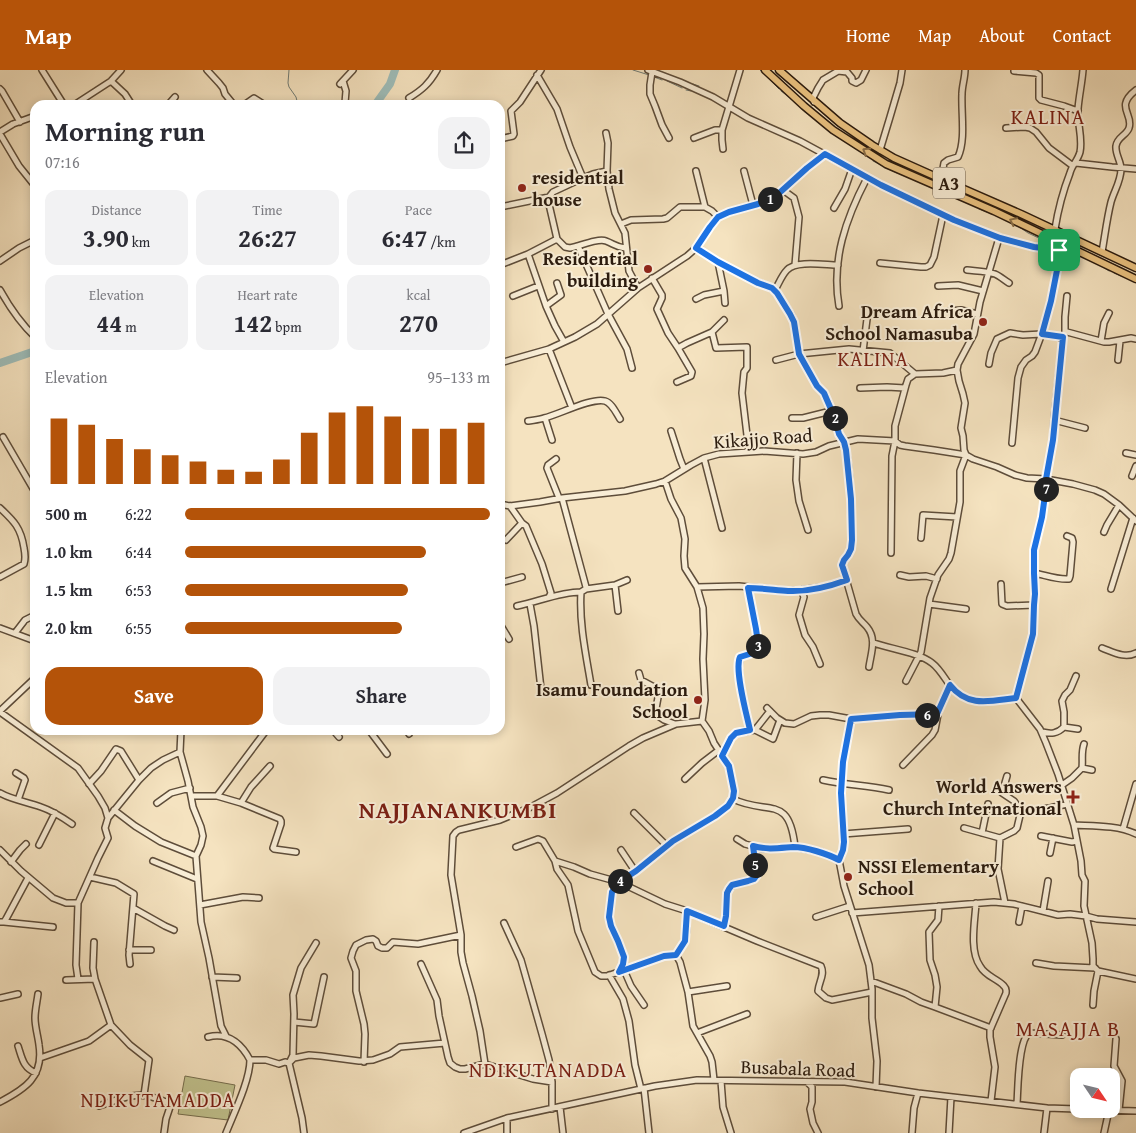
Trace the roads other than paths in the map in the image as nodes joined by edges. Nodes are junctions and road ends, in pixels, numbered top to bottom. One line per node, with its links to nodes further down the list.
1 (42, 70): 22 (street)
2 (207, 70): 26 (street)
3 (353, 70): 27 (street)
4 (437, 70): 21 (street)
5 (541, 70): 16 (street)
6 (740, 70): 29 (street)
7 (765, 70): 71 (main road, A3, one-way to 7)
8 (779, 70): 28 (main road, A3)
9 (866, 70): 28 (street)
10 (902, 70): 41 (street)
11 (965, 70): 52 (street)
12 (1083, 70): 30 (street)
13 (119, 71): 17 (street)
14 (650, 71): 29 (street); 38 (street)
15 (1014, 71): 30 (street)
16 (537, 76): 37 (street); 50 (street)
17 (111, 81): 23 (street); 24 (street)
18 (0, 89): 32 (street)
19 (1136, 90): 44 (street)
20 (175, 97): 25 (street)
21 (409, 98)
22 (61, 100)
23 (82, 100)
24 (129, 100)
25 (172, 100)
26 (230, 100)
27 (345, 100)
28 (814, 102): 41 (main road, A3)
29 (730, 107): 34 (street); 42 (street)
30 (1078, 111): 43 (street)
31 (30, 118): 32 (street)
32 (20, 122): 35 (street)
33 (1006, 128): 43 (street)
34 (722, 130): 39 (street); 40 (street)
35 (0, 133): 53 (street)
36 (606, 133): 47 (street)
37 (505, 138)
38 (669, 138)
39 (694, 138)
40 (723, 149)
41 (880, 150): 52 (main road, A3)
42 (825, 154): 46 (street); 54 (street)
43 (1074, 164): 44 (street); 63 (street)
44 (1121, 168): 45 (street); 72 (street)
45 (1136, 168)
46 (852, 169): 51 (street); 59 (street)
47 (607, 171): 50 (street); 62 (street)
48 (696, 171): 58 (street)
49 (744, 171): 57 (street)
50 (583, 178): 55 (street)
51 (867, 178): 60 (street); 81 (street)
52 (941, 179): 63 (main road, A3)
53 (30, 180)
54 (783, 190): 57 (street); 80 (street)
55 (549, 197): 56 (street); 66 (street)
56 (505, 206)
57 (753, 206): 61 (street)
58 (705, 207): 61 (street); 62 (street)
59 (834, 208)
60 (943, 215): 65 (street); 78 (street)
61 (718, 217): 70 (street)
62 (621, 224): 69 (street)
63 (1055, 230): 64 (main road, A3)
64 (1069, 236): 71 (street); 72 (main road, A3)
65 (1000, 238): 71 (street); 84 (street)
66 (557, 239): 68 (street); 73 (street)
67 (30, 242): 74 (street)
68 (578, 246): 69 (street); 105 (street)
69 (626, 248): 91 (street)
70 (696, 248): 76 (street); 85 (street)
71 (1061, 248): 86 (main road, A3); 110 (street)
72 (1102, 252): 79 (main road, A3)
73 (528, 254): 77 (street); 89 (street)
74 (0, 261)
75 (1136, 261): 79 (street)
76 (718, 262): 93 (street); 94 (street)
77 (505, 263)
78 (880, 263)
79 (1128, 264): 82 (main road, A3)
80 (795, 265): 81 (street); 93 (street)
81 (838, 265): 101 (street)
82 (1136, 268)
83 (967, 270): 84 (street)
84 (989, 272): 88 (street); 95 (street)
85 (652, 278): 91 (street); 116 (street)
86 (1136, 279)
87 (557, 283): 100 (street)
88 (1009, 283)
89 (538, 286): 96 (street); 100 (street)
90 (938, 286): 95 (street)
91 (638, 288): 105 (street)
92 (0, 290): 108 (street)
93 (775, 290): 119 (street)
94 (724, 291): 98 (street); 99 (street)
95 (983, 291): 106 (street)
96 (513, 296)
97 (1067, 296): 111 (street)
98 (696, 299)
99 (725, 303)
100 (546, 306): 115 (street)
101 (839, 306)
102 (868, 311): 118 (street)
103 (949, 311): 106 (street)
104 (1109, 313): 113 (street)
105 (608, 314): 115 (street); 124 (street)
106 (977, 314): 125 (street)
107 (724, 320): 109 (street)
108 (30, 331)
109 (712, 332): 116 (street); 144 (street)
110 (1042, 334): 111 (street); 123 (street); 143 (street)
111 (1064, 334): 113 (street); 135 (street)
112 (1136, 339): 114 (street)
113 (1101, 341): 114 (street)
114 (1120, 341): 121 (street)
115 (564, 342): 117 (street)
116 (678, 348): 127 (street)
117 (549, 349): 122 (street); 130 (street)
118 (863, 351): 119 (street); 126 (street)
119 (799, 354): 120 (street); 131 (street)
120 (776, 360)
121 (1118, 360)
122 (505, 362)
123 (989, 364)
124 (632, 368)
125 (957, 370): 126 (street); 147 (street)
126 (916, 374): 129 (street)
127 (677, 382)
128 (860, 388): 129 (street)
129 (905, 388): 141 (street)
130 (572, 408): 132 (street); 134 (street)
131 (831, 411): 133 (street); 142 (street)
132 (545, 418): 136 (street); 140 (street)
133 (792, 418)
134 (620, 419)
135 (1054, 420): 137 (street); 154 (street)
136 (528, 421)
137 (1085, 428)
138 (671, 431): 152 (street)
139 (3, 437): 156 (street)
140 (552, 440)
141 (895, 441): 142 (street, Kikajjo Road); 147 (street, Kikajjo Road); 171 (street)
142 (844, 442): 145 (street, Kikajjo Road); 178 (street)
143 (1012, 443)
144 (749, 452): 145 (street, Kikajjo Road); 149 (street, Kikajjo Road)
145 (797, 453): 166 (street)
146 (1126, 453): 148 (street)
147 (966, 455): 154 (street, Kikajjo Road); 162 (street)
148 (1136, 455)
149 (704, 458): 152 (street, Kikajjo Road); 165 (street)
150 (556, 459): 157 (street)
151 (1136, 466): 153 (street)
152 (684, 469): 155 (street, Kikajjo Road)
153 (1132, 476)
154 (1046, 479): 159 (street, Kikajjo Road); 172 (street)
155 (665, 481): 157 (street, Kikajjo Road); 182 (street)
156 (30, 483)
157 (560, 498): 160 (street, Kikajjo Road); 186 (street)
158 (505, 505): 160 (street, Kikajjo Road)
159 (1119, 505): 163 (street, Kikajjo Road); 167 (street)
160 (510, 506): 164 (street)
161 (0, 508): 174 (street)
162 (957, 517): 169 (street); 176 (street)
163 (1135, 520): 184 (street)
164 (522, 523): 170 (street); 187 (street)
165 (722, 528)
166 (808, 530)
167 (1104, 532)
168 (1067, 536): 172 (street)
169 (921, 538)
170 (506, 540)
171 (892, 553)
172 (1034, 573): 190 (street)
173 (900, 575): 176 (street)
174 (0, 577)
175 (522, 577): 179 (street)
176 (937, 579): 189 (street)
177 (627, 580): 181 (street)
178 (847, 580): 185 (street); 200 (street)
179 (505, 582)
180 (1001, 584): 190 (street)
181 (615, 585): 186 (street); 193 (street)
182 (697, 587): 183 (street); 218 (street)
183 (748, 588): 185 (street); 222 (street)
184 (1110, 589)
185 (801, 590): 204 (street)
186 (584, 591): 187 (street); 210 (street)
187 (549, 597): 188 (street)
188 (530, 604): 191 (street); 212 (street)
189 (929, 604): 192 (street); 203 (street)
190 (1034, 605): 213 (street)
191 (516, 606)
192 (966, 609)
193 (618, 611)
194 (30, 618): 197 (street)
195 (0, 628): 197 (street)
196 (505, 632): 199 (street)
197 (15, 633): 198 (street)
198 (30, 639)
199 (509, 639)
200 (874, 643): 203 (street); 205 (street)
201 (1102, 648): 202 (street)
202 (1136, 652)
203 (919, 656): 208 (street); 211 (street)
204 (820, 664)
205 (869, 667)
206 (639, 673): 219 (street)
207 (1076, 676): 220 (street)
208 (906, 681)
209 (30, 683): 214 (street)
210 (590, 685)
211 (950, 685): 213 (street); 215 (street)
212 (541, 689)
213 (1016, 698): 223 (street)
214 (0, 711): 224 (street)
215 (937, 714): 216 (street); 234 (street)
216 (851, 719): 217 (street); 244 (street)
217 (780, 720): 222 (street); 222 (street)
218 (702, 721): 219 (street); 230 (street)
219 (676, 724): 318 (street)
220 (1064, 727): 221 (street); 223 (street)
221 (1078, 729)
222 (753, 730): 233 (street)
223 (1042, 732): 246 (street)
224 (30, 733)
225 (33, 735): 243 (street)
226 (181, 735): 231 (street)
227 (263, 735): 251 (street)
228 (373, 735): 232 (street)
229 (1084, 744): 236 (street)
230 (719, 750): 233 (street); 240 (street)
231 (180, 752): 241 (street); 247 (street)
232 (387, 754)
233 (722, 756): 252 (street)
234 (903, 765)
235 (270, 766): 255 (street)
236 (1082, 768): 237 (street); 246 (street)
237 (1092, 770)
238 (16, 773): 253 (street)
239 (1007, 776): 259 (street)
240 (685, 779)
241 (139, 780): 243 (street); 258 (street)
242 (823, 780): 244 (street)
243 (89, 784): 262 (street)
244 (842, 784): 248 (street); 269 (street)
245 (1136, 784): 267 (street)
246 (1062, 786): 257 (street)
247 (190, 788): 250 (street); 254 (street)
248 (889, 790)
249 (0, 793): 253 (street)
250 (191, 796): 251 (street); 286 (street)
251 (217, 796): 255 (street)
252 (733, 798): 278 (street); 281 (street)
253 (18, 800): 260 (street)
254 (157, 803)
255 (241, 803): 284 (street)
256 (988, 804): 268 (street)
257 (1067, 804): 259 (street); 264 (street)
258 (114, 810): 262 (street); 286 (street)
259 (1021, 811): 272 (street)
260 (55, 813): 263 (street); 277 (street)
261 (634, 813): 278 (street)
262 (108, 818): 292 (street)
263 (72, 824)
264 (1074, 825): 267 (street); 275 (street)
265 (964, 828): 268 (street)
266 (908, 829): 269 (street)
267 (1123, 829): 270 (street)
268 (982, 833): 272 (street)
269 (843, 834): 288 (street)
270 (1136, 834)
271 (1041, 836): 273 (street)
272 (1000, 838): 300 (street)
273 (1053, 838): 275 (street); 285 (street)
274 (737, 839): 279 (street)
275 (1077, 840): 309 (street)
276 (26, 844): 290 (street)
277 (39, 845)
278 (667, 846): 291 (street)
279 (753, 846): 281 (street); 315 (street)
280 (516, 847): 289 (street)
281 (795, 847): 288 (street)
282 (0, 850): 290 (street)
283 (621, 850): 291 (street)
284 (296, 852)
285 (1050, 853)
286 (196, 856): 294 (street)
287 (154, 860): 294 (street)
288 (839, 860): 302 (street)
289 (554, 861): 295 (street); 329 (street)
290 (11, 862): 293 (street)
291 (636, 871): 295 (street)
292 (90, 877): 298 (street); 305 (street)
293 (28, 878): 298 (street); 311 (street)
294 (197, 879): 301 (street)
295 (619, 882): 306 (street); 328 (street)
296 (1048, 882): 307 (street)
297 (259, 898): 301 (street)
298 (78, 903): 333 (street)
299 (976, 903): 300 (street); 303 (street); 350 (street)
300 (1006, 903): 304 (street)
301 (200, 905): 330 (street)
302 (850, 906): 308 (street); 310 (street)
303 (939, 906): 308 (street); 346 (street)
304 (1022, 906): 307 (street); 313 (street)
305 (133, 908): 317 (street); 321 (street)
306 (687, 911): 315 (street); 323 (street)
307 (1043, 911): 309 (street)
308 (852, 913): 337 (street)
309 (1086, 916): 314 (street); 327 (street)
310 (816, 917)
311 (2, 922): 316 (street)
312 (504, 922): 368 (street)
313 (1019, 922)
314 (1136, 922)
315 (724, 926): 340 (street)
316 (53, 927)
317 (174, 930)
318 (461, 935): 360 (street); 362 (street)
319 (94, 942): 334 (street)
320 (316, 944): 348 (street)
321 (129, 950): 322 (street); 325 (street)
322 (151, 950)
323 (676, 955): 328 (street); 339 (street)
324 (1036, 963): 327 (street)
325 (130, 964)
326 (421, 964): 356 (street)
327 (1097, 970): 335 (street); 345 (street)
328 (621, 971): 329 (street); 344 (street)
329 (609, 975): 371 (street)
330 (212, 977): 332 (street); 352 (street)
331 (324, 977): 348 (street)
332 (237, 978)
333 (78, 979): 334 (street); 336 (street)
334 (95, 979): 349 (street)
335 (1136, 979)
336 (66, 980)
337 (871, 981): 340 (street); 346 (street)
338 (727, 986): 339 (street)
339 (688, 992): 351 (street)
340 (872, 992): 370 (street)
341 (18, 994): 343 (street)
342 (38, 994): 358 (street)
343 (0, 998)
344 (644, 1005)
345 (1093, 1005)
346 (935, 1007): 350 (street)
347 (747, 1014): 351 (street)
348 (294, 1022): 361 (street)
349 (111, 1025): 358 (street); 373 (street)
350 (990, 1028): 376 (street)
351 (697, 1034): 366 (street)
352 (226, 1036): 354 (street); 359 (street)
353 (1062, 1036): 378 (street)
354 (208, 1037)
355 (1116, 1039): 363 (street)
356 (445, 1043): 360 (street); 362 (street)
357 (18, 1046): 364 (street)
358 (40, 1058): 364 (street)
359 (250, 1060): 361 (street); 389 (street)
360 (364, 1062): 361 (street)
361 (289, 1063): 390 (street)
362 (485, 1064): 368 (street)
363 (1115, 1068)
364 (36, 1073): 377 (street)
365 (1120, 1077): 375 (street)
366 (714, 1080): 367 (street, Busabala Road); 371 (street, Busabala Road)
367 (721, 1081): 369 (street, Busabala Road); 395 (street)
368 (552, 1082): 381 (street)
369 (807, 1082): 370 (street, Busabala Road); 396 (street)
370 (876, 1087): 372 (street, Busabala Road)
371 (642, 1089): 380 (street, Busabala Road); 394 (street)
372 (918, 1093): 374 (street, Busabala Road); 397 (street)
373 (144, 1095): 379 (street); 388 (street)
374 (951, 1097): 376 (street, Busabala Road); 398 (street)
375 (1120, 1100)
376 (991, 1101): 378 (street, Busabala Road)
377 (0, 1102)
378 (1017, 1104): 382 (street, Busabala Road)
379 (99, 1106)
380 (560, 1107): 381 (street, Busabala Road); 393 (street)
381 (552, 1108): 386 (street, Busabala Road)
382 (1047, 1108): 383 (street, Busabala Road); 399 (street)
383 (1070, 1109)
384 (1120, 1110): 385 (street, Busabala Road)
385 (1136, 1111)
386 (507, 1118): 391 (street, Busabala Road); 392 (street)
387 (1107, 1118): 400 (street)
388 (164, 1133)
389 (226, 1133)
390 (304, 1133)
391 (464, 1133)
392 (507, 1133)
393 (563, 1133)
394 (649, 1133)
395 (731, 1133)
396 (818, 1133)
397 (912, 1133)
398 (949, 1133)
399 (1044, 1133)
400 (1104, 1133)

